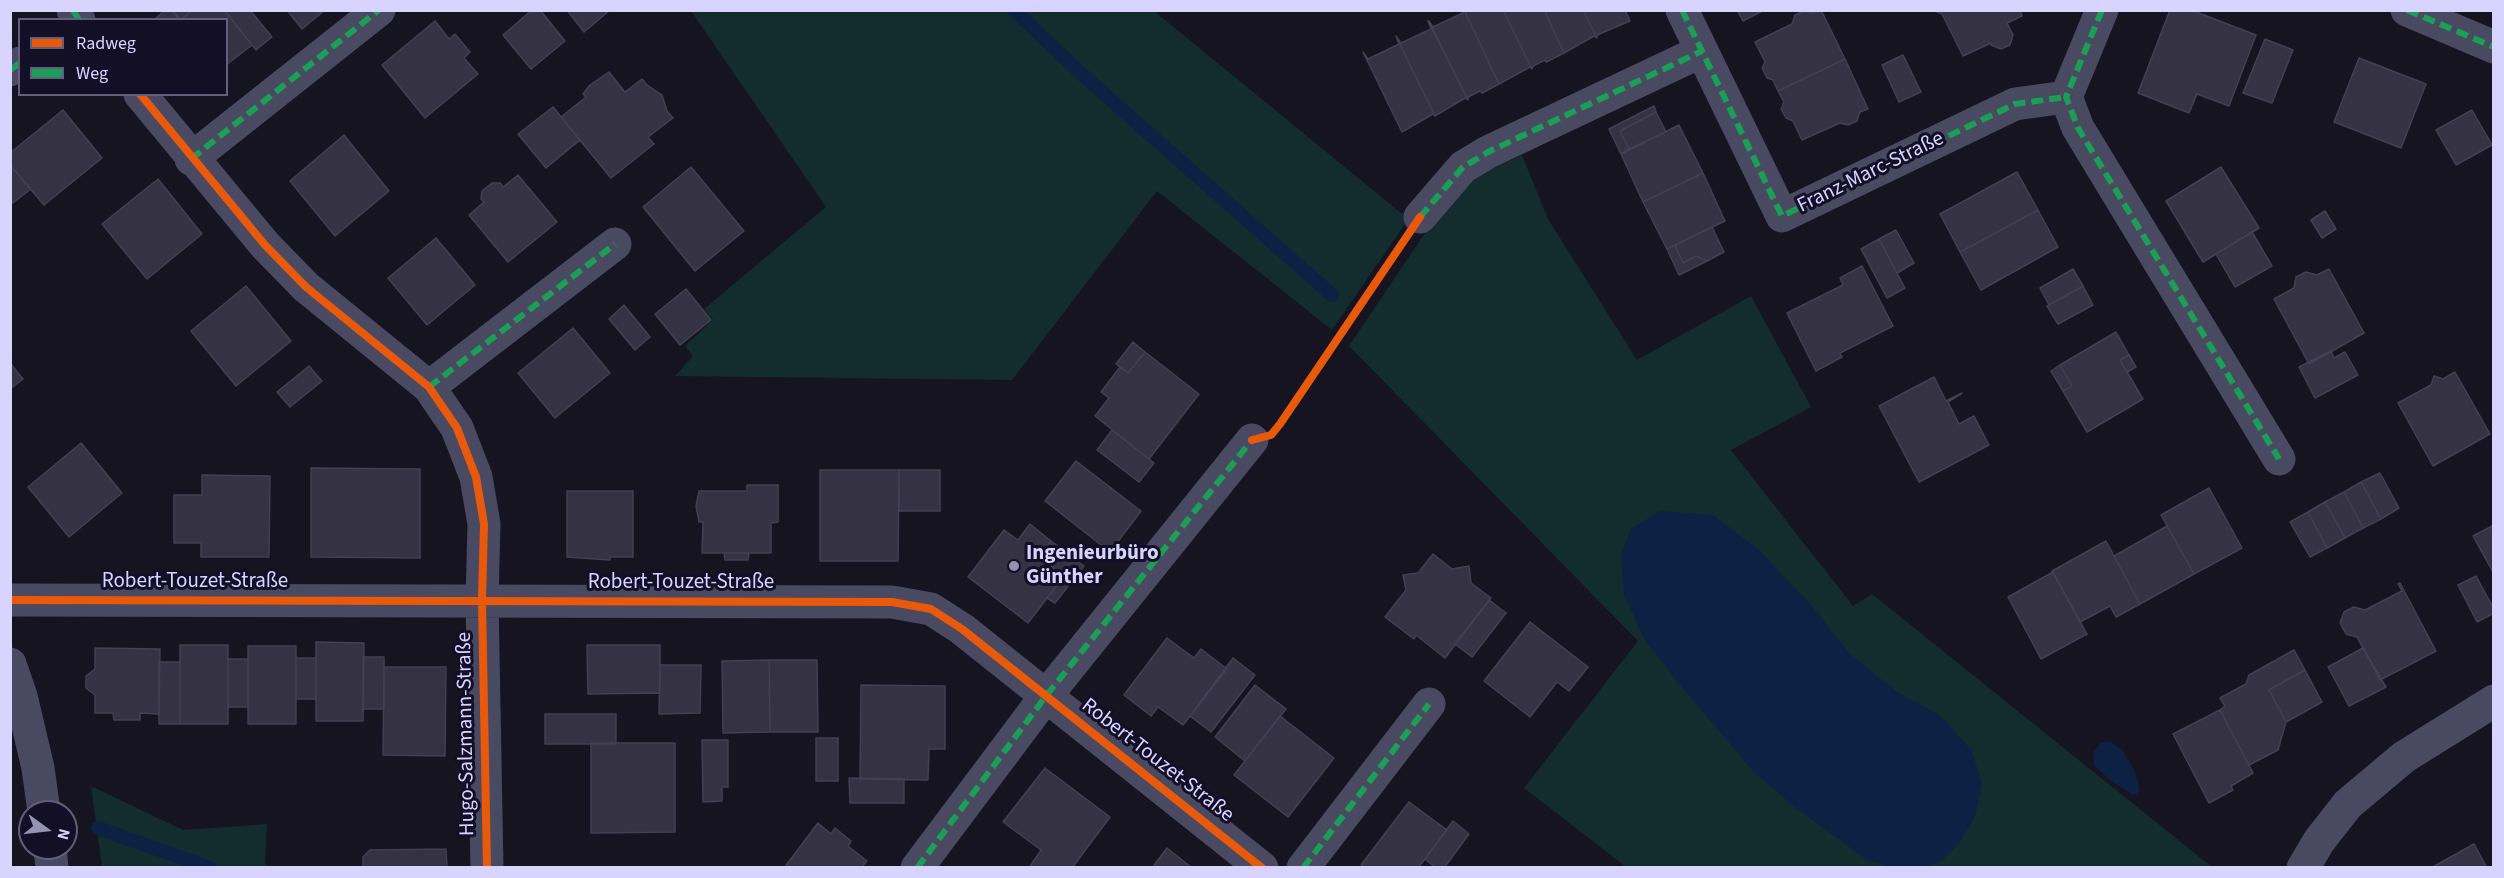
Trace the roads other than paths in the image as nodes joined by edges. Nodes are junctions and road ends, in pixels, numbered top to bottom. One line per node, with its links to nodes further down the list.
1 (379, 10): 9 (street)
2 (1682, 10): 6 (street, Franz-Marc-Straße)
3 (2102, 10): 8 (street)
4 (2407, 10): 5 (street)
5 (2493, 46)
6 (1702, 51): 8 (street, Franz-Marc-Straße); 10 (street)
7 (142, 96): 9 (street, Hugo-Salzmann-Straße)
8 (2066, 97): 14 (street)
9 (191, 159): 12 (street, Hugo-Salzmann-Straße)
10 (1420, 217)
11 (615, 244): 12 (street)
12 (429, 387): 16 (street, Hugo-Salzmann-Straße)
13 (1252, 440): 18 (street)
14 (2280, 459)
15 (10, 600): 16 (street, Robert-Touzet-Straße)
16 (482, 600): 18 (street, Robert-Touzet-Straße); 22 (street, Hugo-Salzmann-Straße)
17 (10, 664): 21 (street)
18 (1046, 696): 23 (street); 24 (street, Robert-Touzet-Straße)
19 (2493, 701): 26 (street)
20 (1429, 705): 25 (street)
21 (43, 800)
22 (487, 867)
23 (917, 867)
24 (1262, 867)
25 (1303, 867)
26 (2303, 867)

